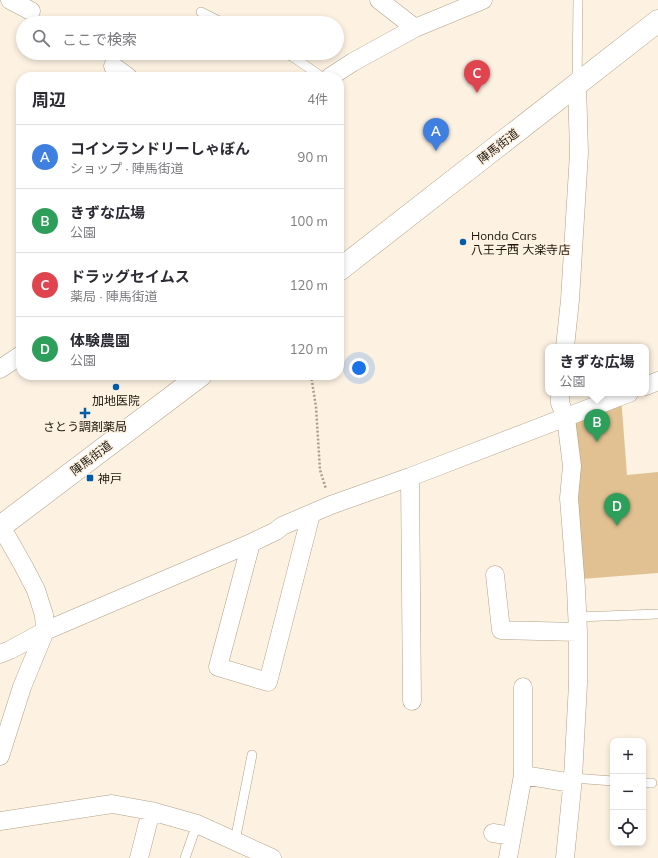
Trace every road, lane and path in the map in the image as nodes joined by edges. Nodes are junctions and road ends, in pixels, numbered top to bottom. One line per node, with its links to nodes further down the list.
1 (10, 0): 6 (street)
2 (379, 0): 10 (street)
3 (483, 0): 5 (street)
4 (578, 0): 16 (lane)
5 (452, 5): 10 (street)
6 (31, 10)
7 (201, 12): 8 (lane)
8 (209, 16)
9 (658, 21): 16 (main road, 陣馬街道)
10 (415, 28): 15 (street)
11 (297, 60): 14 (lane)
12 (114, 66): 13 (street)
13 (122, 72)
14 (315, 72)
15 (338, 72)
16 (577, 84): 17 (main road, 陣馬街道); 18 (street)
17 (344, 266)
18 (564, 344)
19 (16, 358): 20 (street)
20 (0, 369)
21 (195, 380): 29 (main road, 陣馬街道)
22 (312, 380): 27 (path)
23 (560, 396): 25 (street)
24 (621, 396): 25 (street)
25 (566, 418): 26 (street); 33 (street)
26 (410, 477): 27 (street); 37 (street)
27 (331, 505): 28 (street)
28 (311, 514): 30 (street); 30 (street)
29 (0, 526): 34 (street)
30 (251, 543): 34 (street)
31 (495, 575): 33 (street)
32 (658, 614): 33 (lane)
33 (578, 624): 41 (street)
34 (45, 631): 35 (street); 39 (street)
35 (0, 654)
36 (523, 688): 40 (street)
37 (412, 701)
38 (252, 755): 48 (lane)
39 (0, 756)
40 (523, 775): 41 (street); 47 (street)
41 (572, 780): 42 (lane); 53 (street)
42 (610, 781)
43 (151, 811): 44 (street); 45 (street); 49 (street)
44 (0, 822)
45 (197, 824): 48 (street); 50 (lane)
46 (493, 833): 47 (street)
47 (512, 836): 52 (street)
48 (235, 842): 51 (street)
49 (139, 858)
50 (186, 858)
51 (272, 858)
52 (508, 858)
53 (565, 858)

